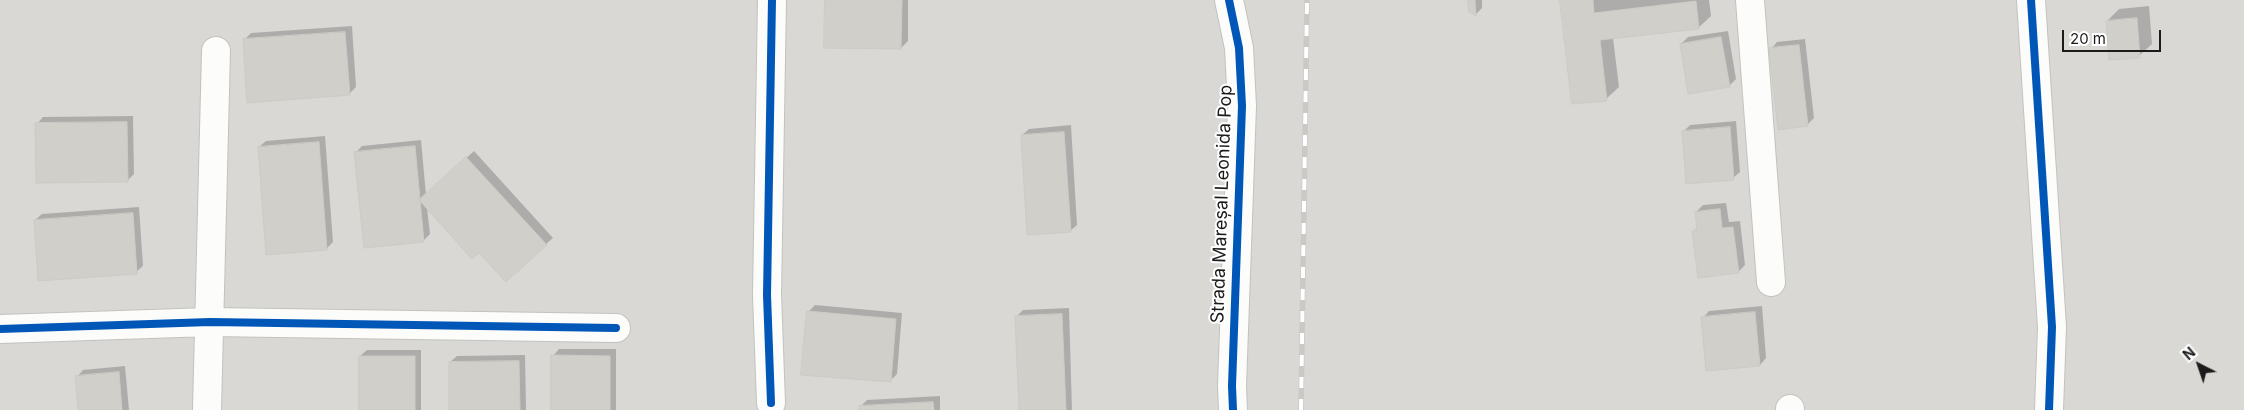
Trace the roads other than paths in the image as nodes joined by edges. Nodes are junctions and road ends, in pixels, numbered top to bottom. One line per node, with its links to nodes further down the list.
1 (772, 0): 10 (street)
2 (1229, 0): 12 (street, Strada Mareșal Leonida Pop)
3 (1750, 0): 6 (street)
4 (2031, 0): 13 (street)
5 (216, 51): 7 (street)
6 (1771, 282)
7 (210, 322): 8 (street); 9 (street); 11 (street)
8 (616, 328)
9 (0, 329)
10 (771, 402)
11 (207, 410)
12 (1232, 410)
13 (2050, 410)

